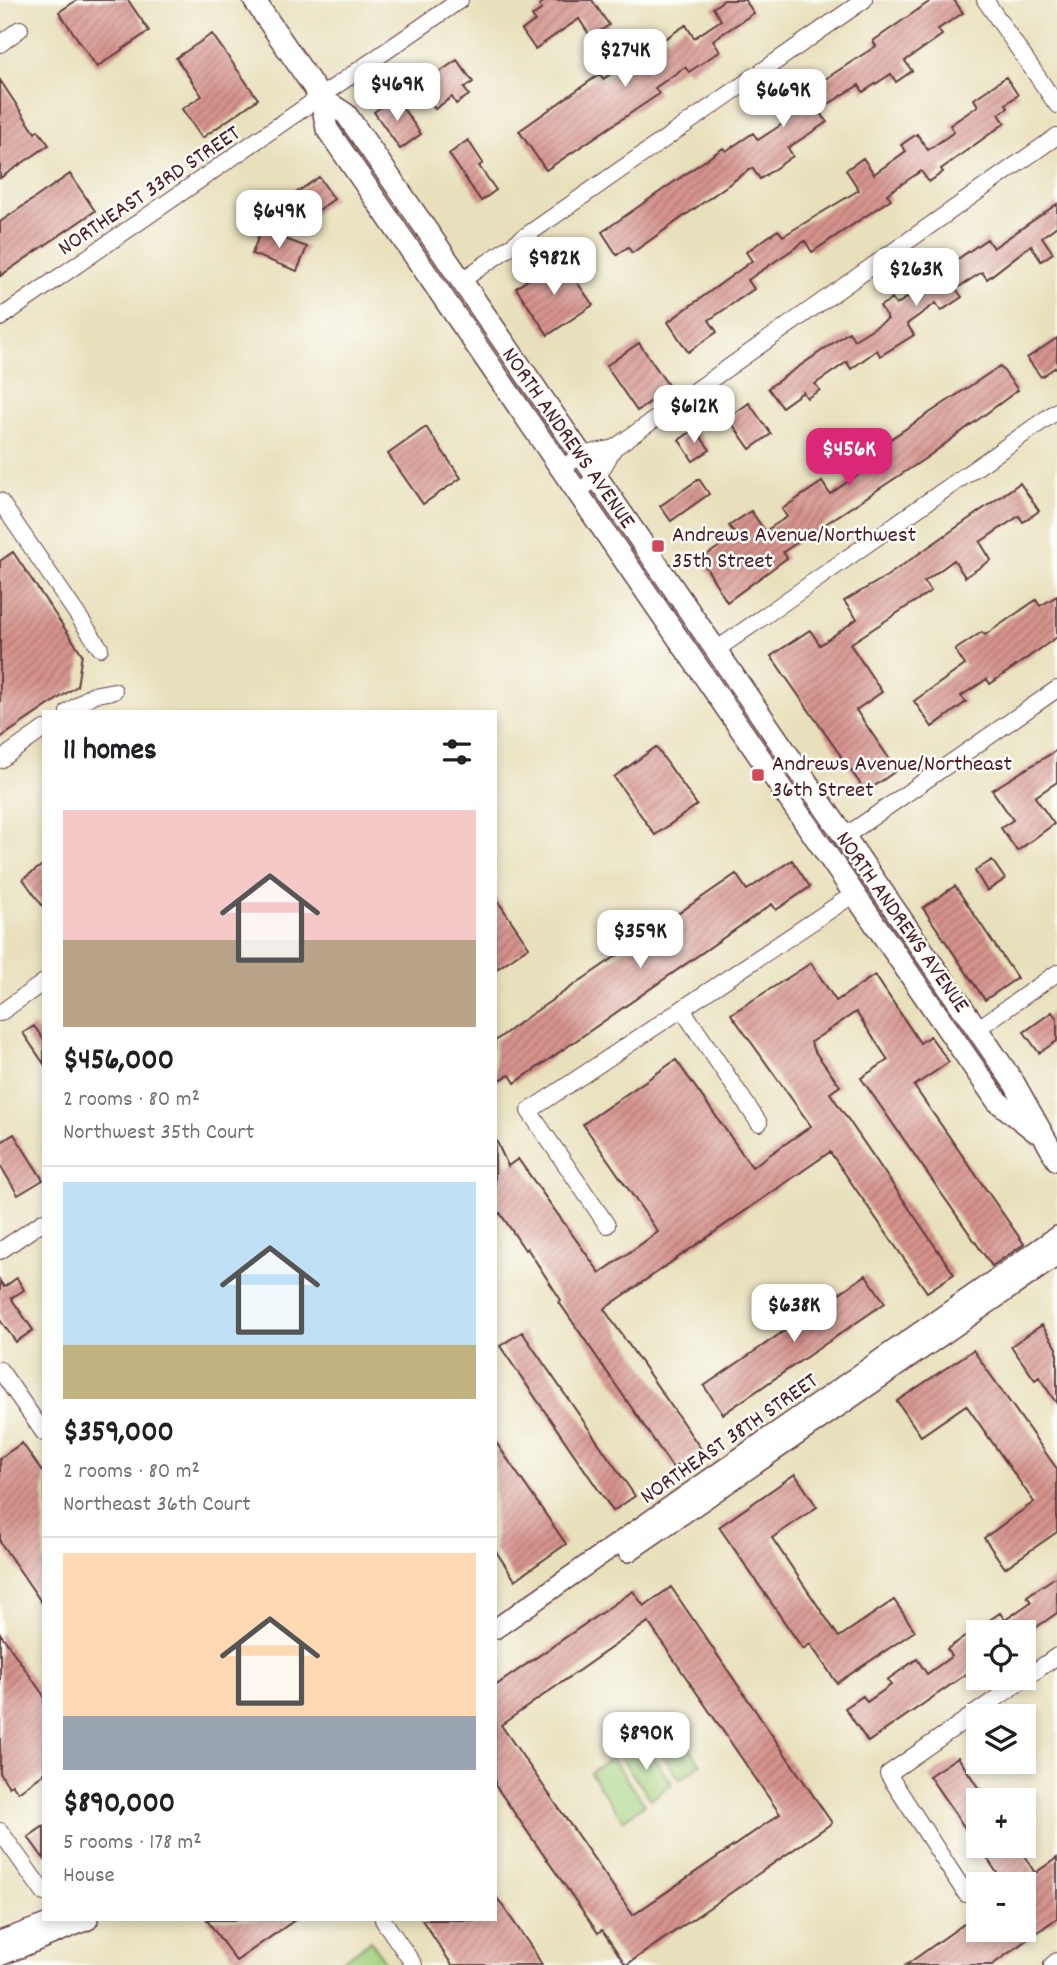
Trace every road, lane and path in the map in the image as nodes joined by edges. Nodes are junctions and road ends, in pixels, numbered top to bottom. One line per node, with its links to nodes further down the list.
1 (254, 0): 7 (main road, NORTH ANDREWS AVENUE)
2 (460, 0): 7 (street, NORTHEAST 33RD STREET)
3 (863, 0): 10 (street)
4 (985, 0): 8 (street)
5 (20, 29): 6 (street)
6 (0, 44)
7 (321, 98): 10 (main road, NORTH ANDREWS AVENUE); 11 (street, NORTHEAST 33RD STREET); 15 (main road, NORTH ANDREWS AVENUE)
8 (1057, 105)
9 (1057, 136): 13 (street)
10 (461, 281): 14 (main road, NORTH ANDREWS AVENUE)
11 (0, 317)
12 (1057, 411): 20 (street)
13 (614, 448): 14 (street); 16 (street)
14 (581, 455): 15 (street); 16 (main road, NORTH ANDREWS AVENUE)
15 (561, 469): 17 (main road, NORTH ANDREWS AVENUE)
16 (597, 478): 17 (street); 20 (main road, NORTH ANDREWS AVENUE)
17 (577, 492): 26 (main road, NORTH ANDREWS AVENUE)
18 (0, 500): 19 (street)
19 (100, 648)
20 (716, 650): 27 (main road, NORTH ANDREWS AVENUE)
21 (1057, 689): 27 (street)
22 (114, 691): 23 (street)
23 (71, 710)
24 (42, 730): 25 (street)
25 (0, 761)
26 (810, 832): 27 (main road); 28 (main road, NORTH ANDREWS AVENUE)
27 (845, 836): 29 (main road, NORTH ANDREWS AVENUE)
28 (854, 894): 29 (main road); 32 (street); 36 (main road, NORTH ANDREWS AVENUE)
29 (893, 907): 34 (main road, NORTH ANDREWS AVENUE)
30 (1057, 974): 34 (street)
31 (42, 983): 33 (street)
32 (682, 1009): 35 (street); 39 (street)
33 (0, 1013)
34 (977, 1029): 36 (main road, NORTH ANDREWS AVENUE)
35 (759, 1123)
36 (1040, 1134): 37 (main road, NORTH ANDREWS AVENUE)
37 (1057, 1160)
38 (42, 1223): 41 (street)
39 (607, 1225)
40 (1057, 1236): 45 (street, NORTHEAST 38TH STREET)
41 (0, 1251)
42 (1057, 1256): 46 (street, NORTHEAST 38TH STREET)
43 (1, 1372): 44 (street)
44 (42, 1430)
45 (497, 1628)
46 (497, 1644)
47 (1057, 1656): 50 (street)
48 (0, 1831): 49 (street)
49 (42, 1890)
50 (966, 1894)
51 (384, 1921): 56 (street)
52 (62, 1923): 53 (street); 54 (street)
53 (0, 1941)
54 (0, 1956)
55 (1057, 1961): 57 (street)
56 (414, 1965)
57 (1052, 1965)

